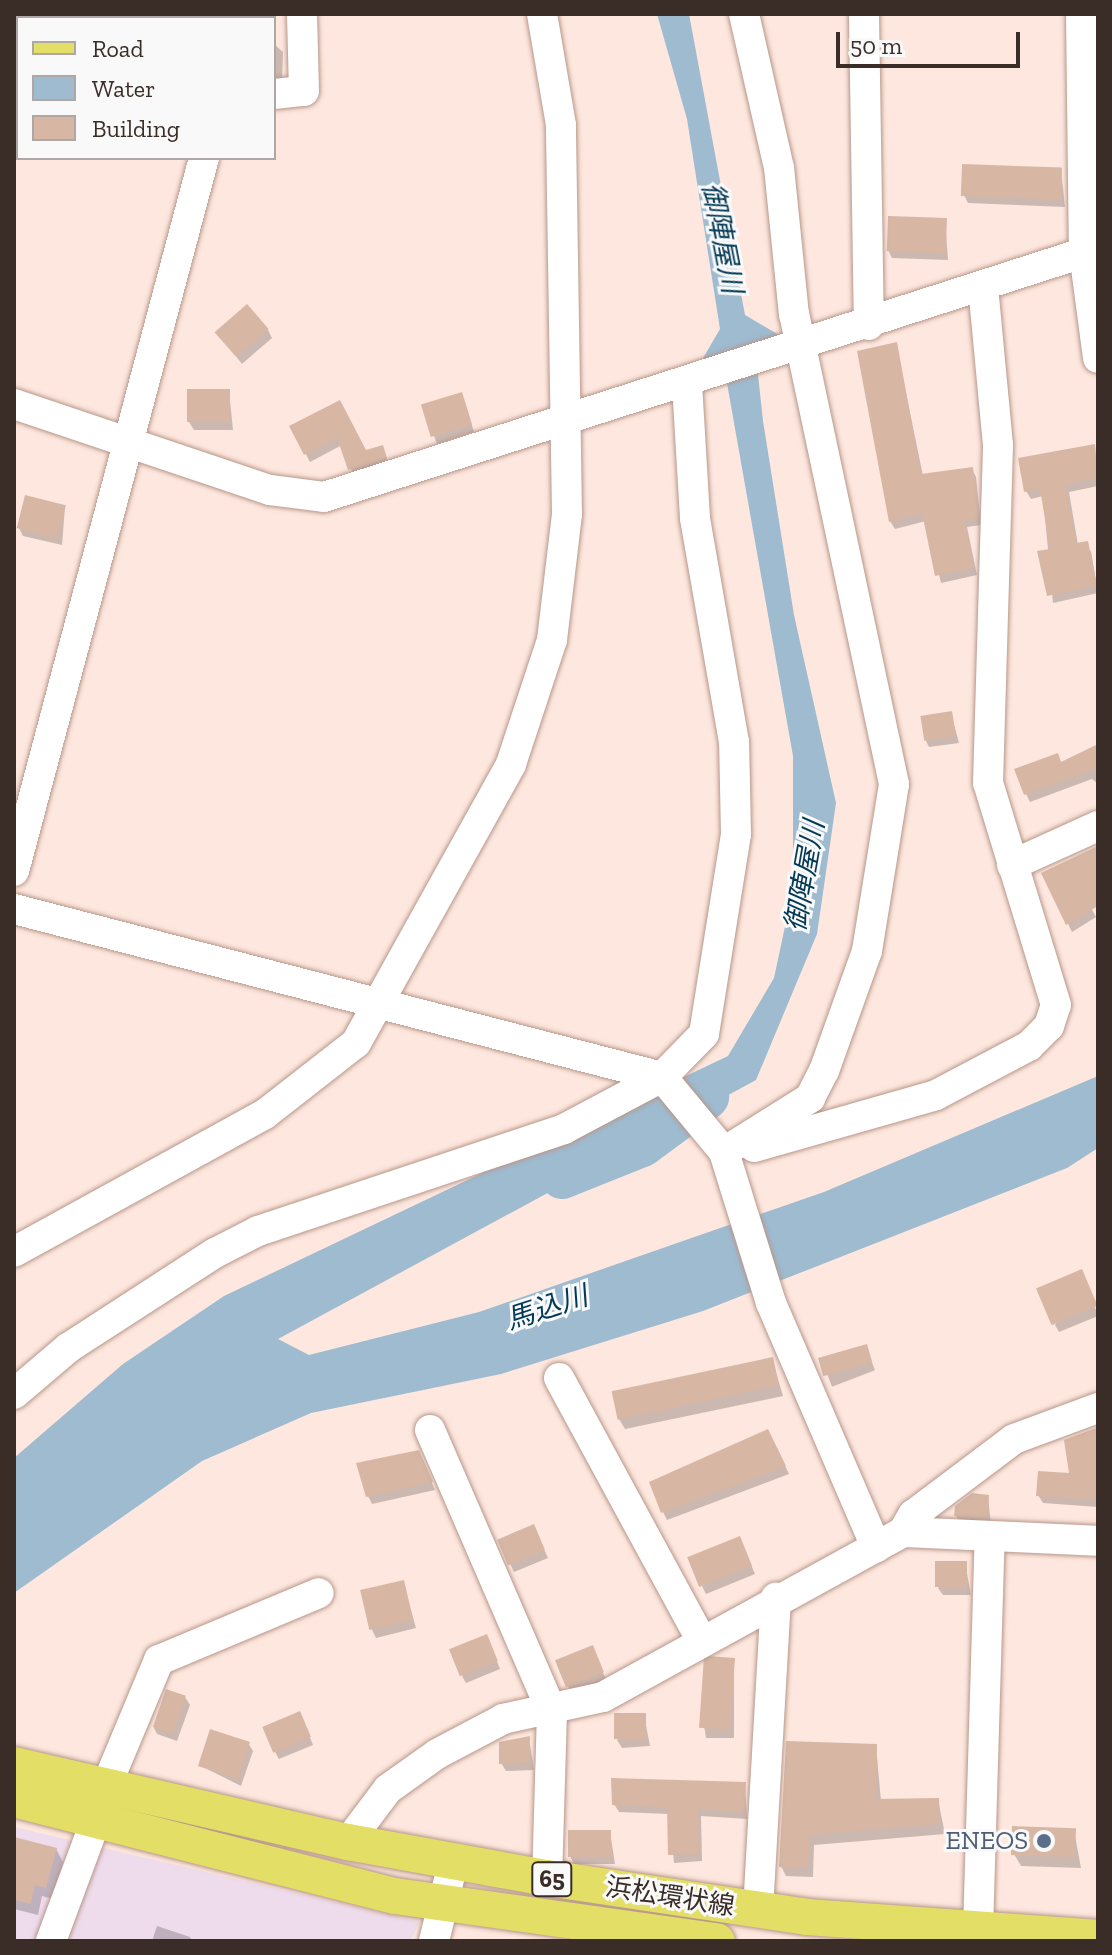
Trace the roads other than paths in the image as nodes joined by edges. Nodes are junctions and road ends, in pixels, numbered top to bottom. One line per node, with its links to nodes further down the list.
1 (302, 14): 6 (street)
2 (542, 14): 15 (street)
3 (744, 14): 11 (street)
4 (864, 14): 10 (street)
5 (1081, 14): 8 (street)
6 (276, 94)
7 (203, 160): 16 (street)
8 (1091, 251): 9 (street); 12 (street)
9 (983, 287): 10 (street); 18 (street)
10 (869, 325): 11 (street)
11 (796, 349): 13 (street); 23 (street)
12 (1098, 358)
13 (693, 380): 15 (street); 22 (street)
14 (14, 404): 16 (street)
15 (566, 418): 16 (street); 21 (street)
16 (128, 442): 19 (street)
17 (1098, 826): 18 (street)
18 (1012, 865): 23 (street)
19 (14, 871)
20 (14, 909): 21 (street)
21 (384, 1001): 22 (street); 24 (street)
22 (662, 1077): 23 (street); 26 (street)
23 (727, 1162): 32 (street)
24 (14, 1252)
25 (559, 1378): 35 (street)
26 (14, 1394)
27 (1098, 1408): 29 (street)
28 (430, 1430): 36 (street)
29 (903, 1532): 30 (street); 32 (street)
30 (990, 1538): 31 (street); 46 (street)
31 (1098, 1541)
32 (876, 1547): 34 (street)
33 (319, 1593): 39 (street)
34 (776, 1598): 35 (street); 44 (street)
35 (701, 1640): 36 (street)
36 (552, 1712): 40 (street); 42 (street)
37 (14, 1765): 39 (main road, 浜松環状線 / 65)
38 (14, 1799): 39 (main road, 浜松環状線 / 65)
39 (100, 1805): 40 (main road, 浜松環状線 / 65); 43 (main road, 浜松環状線 / 65); 48 (street)
40 (348, 1842): 41 (main road, 浜松環状線 / 65)
41 (453, 1863): 42 (main road, 浜松環状線 / 65); 43 (street)
42 (547, 1878): 44 (main road, 浜松環状線 / 65)
43 (445, 1904): 45 (main road, 浜松環状線 / 65); 49 (street)
44 (758, 1910): 46 (main road, 浜松環状線 / 65)
45 (564, 1931): 50 (main road, 浜松環状線 / 65)
46 (978, 1931): 47 (main road, 浜松環状線 / 65)
47 (1098, 1938)
48 (51, 1941)
49 (434, 1941)
50 (717, 1941)

